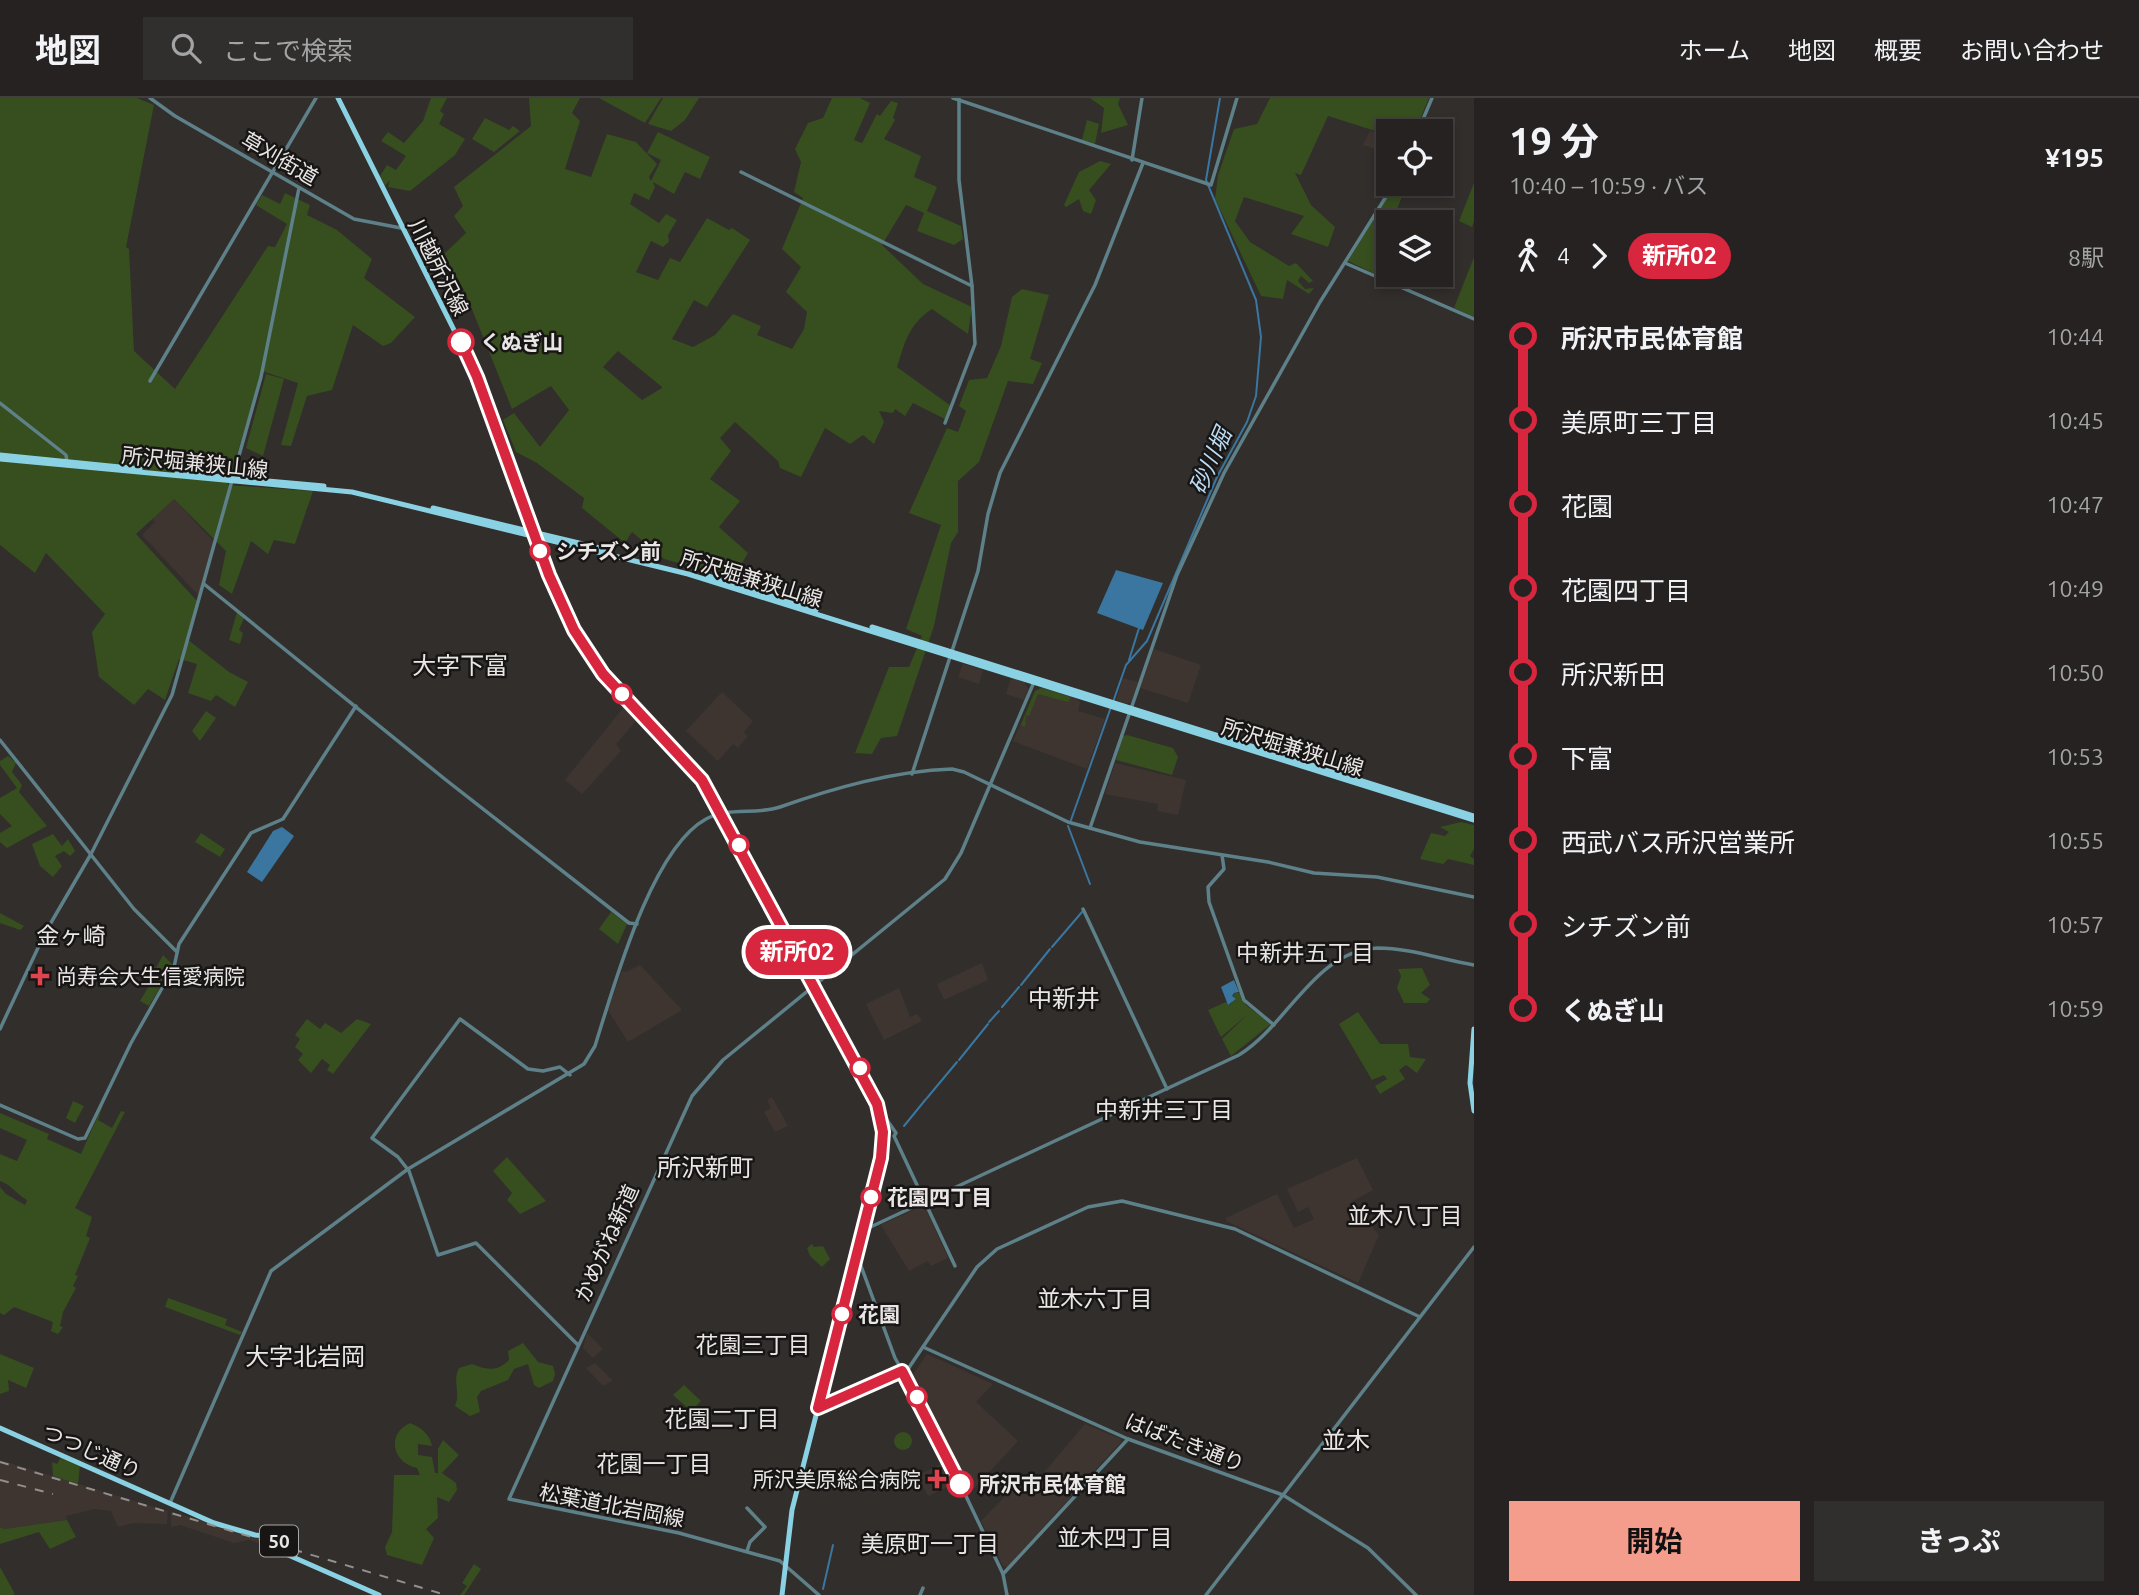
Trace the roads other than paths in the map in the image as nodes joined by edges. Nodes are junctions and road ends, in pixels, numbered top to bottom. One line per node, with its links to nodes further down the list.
1 (150, 98): 13 (street, 草刈街道)
2 (316, 98): 13 (street)
3 (338, 98): 16 (main road, 川越所沢線)
4 (953, 98): 8 (street)
5 (1142, 98): 10 (street)
6 (1237, 98): 11 (street)
7 (1432, 98): 9 (street)
8 (959, 99): 10 (street); 18 (street)
9 (1423, 119)
10 (1132, 160): 11 (street)
11 (1143, 163): 28 (street)
12 (741, 172): 18 (street)
13 (274, 173): 14 (street, 草刈街道); 20 (street)
14 (299, 188): 16 (street, 草刈街道); 25 (street)
15 (1387, 196): 17 (street)
16 (401, 228): 26 (main road, 川越所沢線)
17 (1345, 263): 19 (street); 31 (street)
18 (972, 286): 22 (street)
19 (1474, 319)
20 (150, 381)
21 (0, 404): 24 (street)
22 (945, 423)
23 (0, 457): 24 (main road, 所沢堀兼狭山線); 25 (main road, 所沢堀兼狭山線)
24 (67, 462): 25 (main road, 所沢堀兼狭山線)
25 (233, 480): 26 (main road, 所沢堀兼狭山線); 27 (street)
26 (534, 533): 28 (main road, 所沢堀兼狭山線); 35 (main road, 川越所沢線)
27 (204, 584): 30 (street); 38 (street)
28 (950, 653): 29 (main road, 所沢堀兼狭山線); 33 (street)
29 (1035, 680): 31 (main road, 所沢堀兼狭山線); 34 (street, かめがね新道)
30 (356, 706): 42 (street); 43 (street)
31 (1130, 710): 36 (main road, 所沢堀兼狭山線); 37 (street)
32 (0, 740): 38 (street)
33 (912, 774): 34 (street); 35 (street)
34 (991, 785): 37 (street); 45 (street, かめがね新道)
35 (722, 816): 42 (street); 45 (main road, 川越所沢線)
36 (1474, 818)
37 (1090, 828): 39 (street)
38 (91, 854): 43 (street); 48 (street)
39 (1222, 855): 40 (street); 46 (street)
40 (1474, 897)
41 (1083, 909): 50 (street)
42 (638, 924): 49 (street)
43 (177, 952): 51 (street)
44 (1474, 965): 46 (street)
45 (816, 987): 52 (main road, 川越所沢線); 61 (street, かめがね新道)
46 (1274, 1025): 50 (street)
47 (1474, 1028): 53 (main road)
48 (0, 1029)
49 (570, 1074): 54 (street); 54 (street)
50 (1167, 1089): 55 (street)
51 (0, 1105)
52 (878, 1108): 55 (street); 56 (main road, 川越所沢線)
53 (1474, 1111)
54 (408, 1169): 61 (street); 69 (street)
55 (925, 1202): 56 (street); 59 (street)
56 (863, 1230): 58 (main road, 川越所沢線)
57 (1474, 1247): 60 (street)
58 (855, 1262): 63 (street); 64 (main road, 川越所沢線)
59 (955, 1266)
60 (1420, 1317): 62 (street); 67 (street)
61 (578, 1345): 68 (street, かめがね新道)
62 (923, 1347): 63 (street); 66 (street, はばたき通り)
63 (902, 1371): 64 (street); 73 (street)
64 (818, 1408): 72 (main road, 川越所沢線)
65 (0, 1428): 69 (main road, つつじ通り / 50)
66 (1128, 1439): 67 (street, はばたき通り); 73 (street)
67 (1283, 1495): 80 (street); 81 (street, はばたき通り)
68 (509, 1499): 71 (street, 松葉道北岩岡線)
69 (170, 1503): 75 (main road, 50)
70 (747, 1508): 71 (street)
71 (747, 1551): 72 (street, 松葉道北岩岡線)
72 (785, 1564): 76 (main road, 川越所沢線); 77 (street)
73 (1003, 1574): 79 (street)
74 (923, 1588): 78 (street)
75 (379, 1595)
76 (782, 1595)
77 (819, 1595)
78 (920, 1595)
79 (1007, 1595)
80 (1206, 1595)
81 (1416, 1595)

